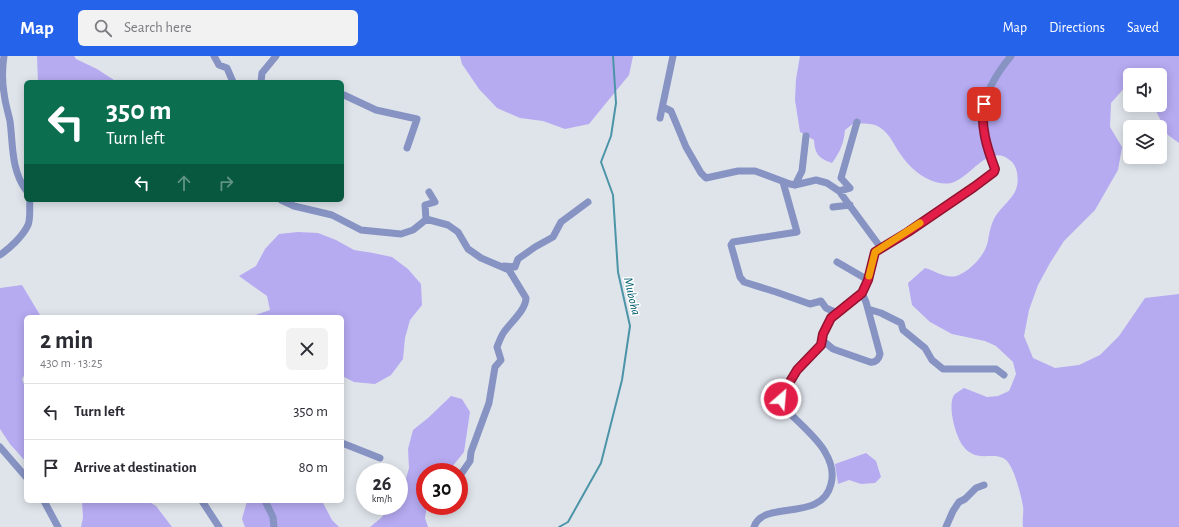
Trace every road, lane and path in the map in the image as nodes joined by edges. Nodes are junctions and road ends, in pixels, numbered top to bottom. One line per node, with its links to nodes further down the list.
1 (4, 56): 15 (street)
2 (214, 56): 6 (street)
3 (276, 56): 7 (street)
4 (673, 56): 9 (street)
5 (1011, 56): 25 (street)
6 (232, 80)
7 (261, 80)
8 (344, 95): 13 (street)
9 (663, 107): 10 (street); 14 (street)
10 (660, 118)
11 (856, 122): 17 (street)
12 (806, 136): 16 (street)
13 (407, 148)
14 (783, 182): 16 (street); 32 (street)
15 (24, 185)
16 (795, 185): 17 (street)
17 (840, 190): 22 (street)
18 (429, 192): 24 (street)
19 (30, 202): 26 (street)
20 (285, 202): 24 (street)
21 (588, 202): 28 (street)
22 (850, 205): 23 (street); 25 (street)
23 (833, 207)
24 (426, 219): 28 (street)
25 (881, 248): 29 (street)
26 (0, 255)
27 (837, 262): 29 (street)
28 (498, 266): 38 (street)
29 (868, 280): 30 (street)
30 (862, 293): 31 (street); 32 (street)
31 (868, 309): 33 (street); 34 (street)
32 (837, 313): 33 (street)
33 (821, 339): 47 (street)
34 (1004, 376)
35 (344, 444): 37 (street)
36 (0, 447): 39 (street)
37 (380, 458)
38 (468, 464)
39 (24, 475)
40 (984, 485): 48 (street)
41 (45, 503): 44 (street)
42 (203, 503): 45 (street)
43 (266, 503): 46 (street)
44 (58, 527)
45 (219, 527)
46 (274, 527)
47 (754, 527)
48 (946, 527)

